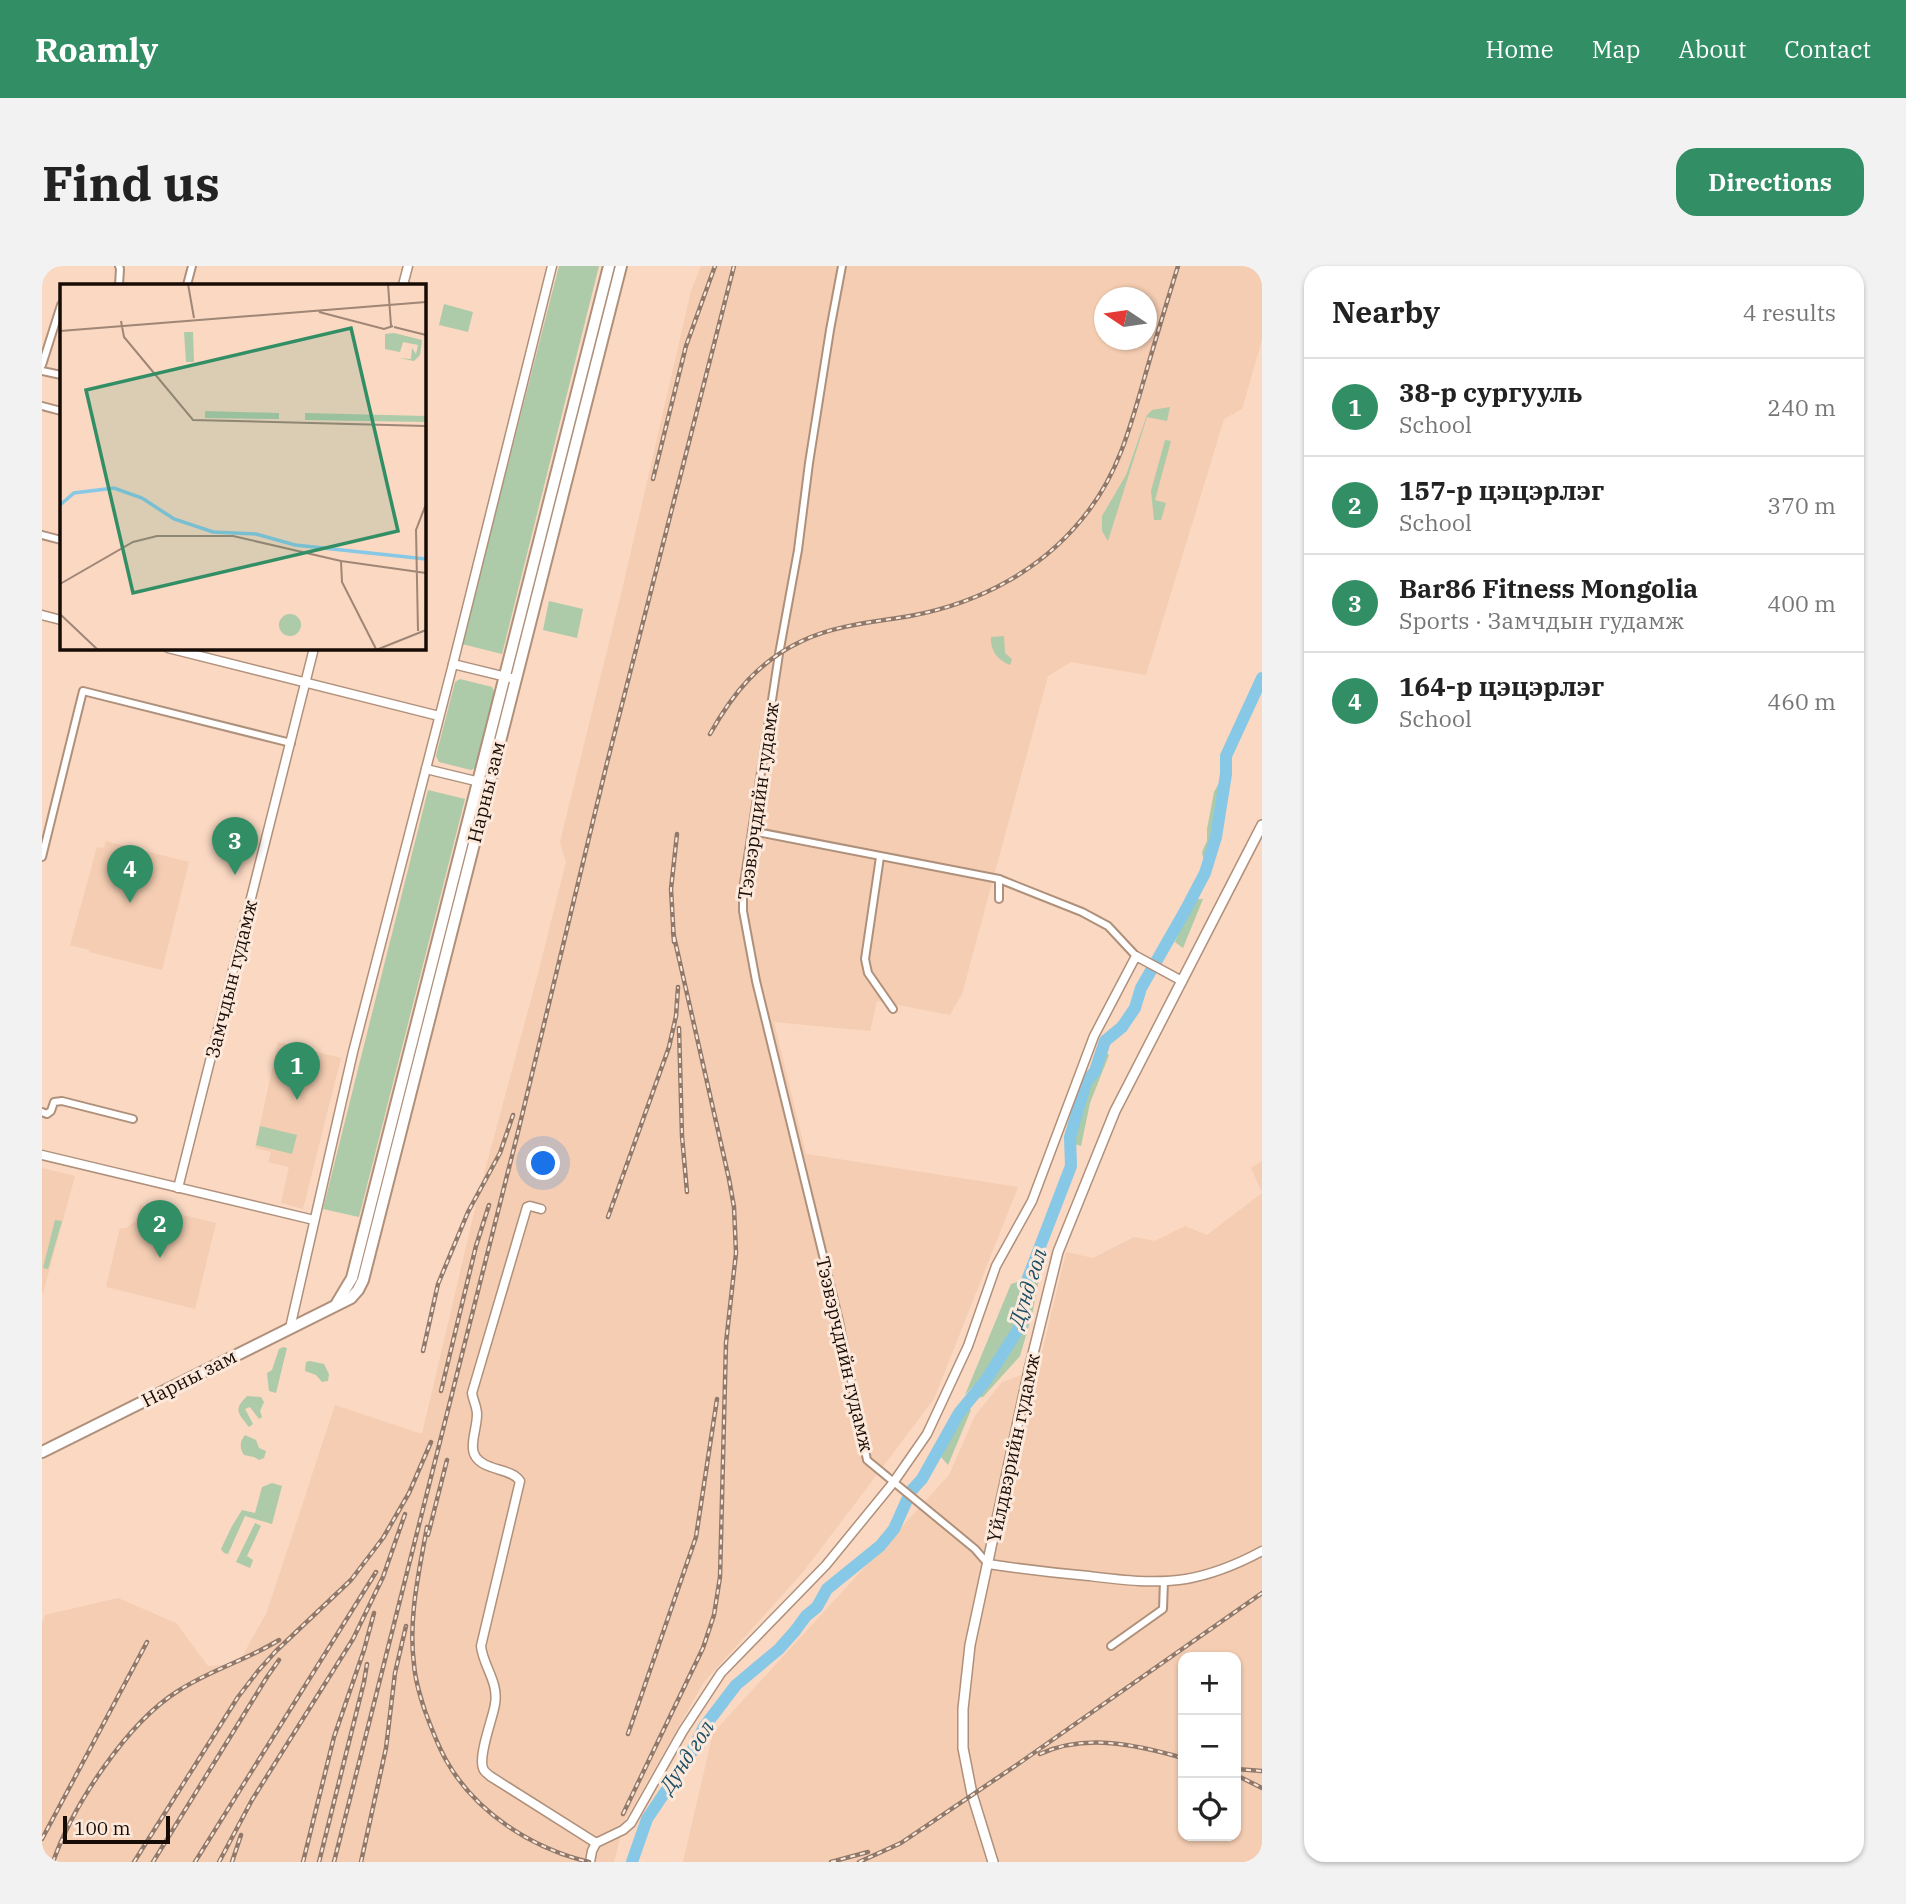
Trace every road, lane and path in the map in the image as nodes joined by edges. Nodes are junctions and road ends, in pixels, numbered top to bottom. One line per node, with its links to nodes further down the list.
1 (119, 266): 8 (street)
2 (192, 266): 9 (street)
3 (408, 266): 10 (street)
4 (552, 266): 25 (street)
5 (609, 266): 26 (main road, Нарны зам)
6 (621, 266): 26 (main road, Нарны зам)
7 (842, 266): 33 (street, Тээвэрчдийн гудамж)
8 (119, 284)
9 (187, 284)
10 (403, 284)
11 (60, 308): 12 (street)
12 (51, 337): 13 (street); 14 (street)
13 (60, 340)
14 (42, 365)
15 (42, 371): 16 (street)
16 (60, 375)
17 (42, 406): 18 (street)
18 (60, 411)
19 (42, 535): 20 (street)
20 (60, 540)
21 (42, 615): 22 (street)
22 (60, 620)
23 (172, 649): 27 (street)
24 (314, 649): 27 (street, Замчдын гудамж)
25 (453, 664): 26 (street); 28 (street)
26 (510, 678): 31 (main road, Нарны зам)
27 (305, 684): 28 (street); 29 (street, Замчдын гудамж)
28 (439, 716): 30 (street)
29 (291, 743): 34 (street); 44 (street, Замчдын гудамж)
30 (426, 769): 31 (street); 46 (street)
31 (483, 783): 47 (main road, Нарны зам)
32 (1262, 825): 39 (main road, Yйлдвэрийн гудамж)
33 (752, 831): 35 (street); 49 (street, Тээвэрчдийн гудамж)
34 (42, 857)
35 (880, 857): 36 (street); 40 (street)
36 (999, 880): 37 (street); 38 (street)
37 (999, 899)
38 (1139, 958): 39 (street); 49 (street)
39 (1178, 979): 51 (main road, Yйлдвэрийн гудамж)
40 (893, 1009)
41 (42, 1112): 42 (street)
42 (133, 1119)
43 (42, 1155): 44 (street)
44 (178, 1188): 46 (street)
45 (541, 1209): 54 (street)
46 (314, 1220): 47 (street)
47 (289, 1328): 48 (main road, Нарны зам)
48 (42, 1452)
49 (895, 1484): 51 (street, Тээвэрчдийн гудамж); 54 (street)
50 (1262, 1551): 52 (street)
51 (988, 1564): 52 (street); 56 (main road, Yйлдвэрийн гудамж)
52 (1164, 1581): 53 (street)
53 (1111, 1646)
54 (596, 1843): 55 (street)
55 (590, 1862)
56 (993, 1862)

